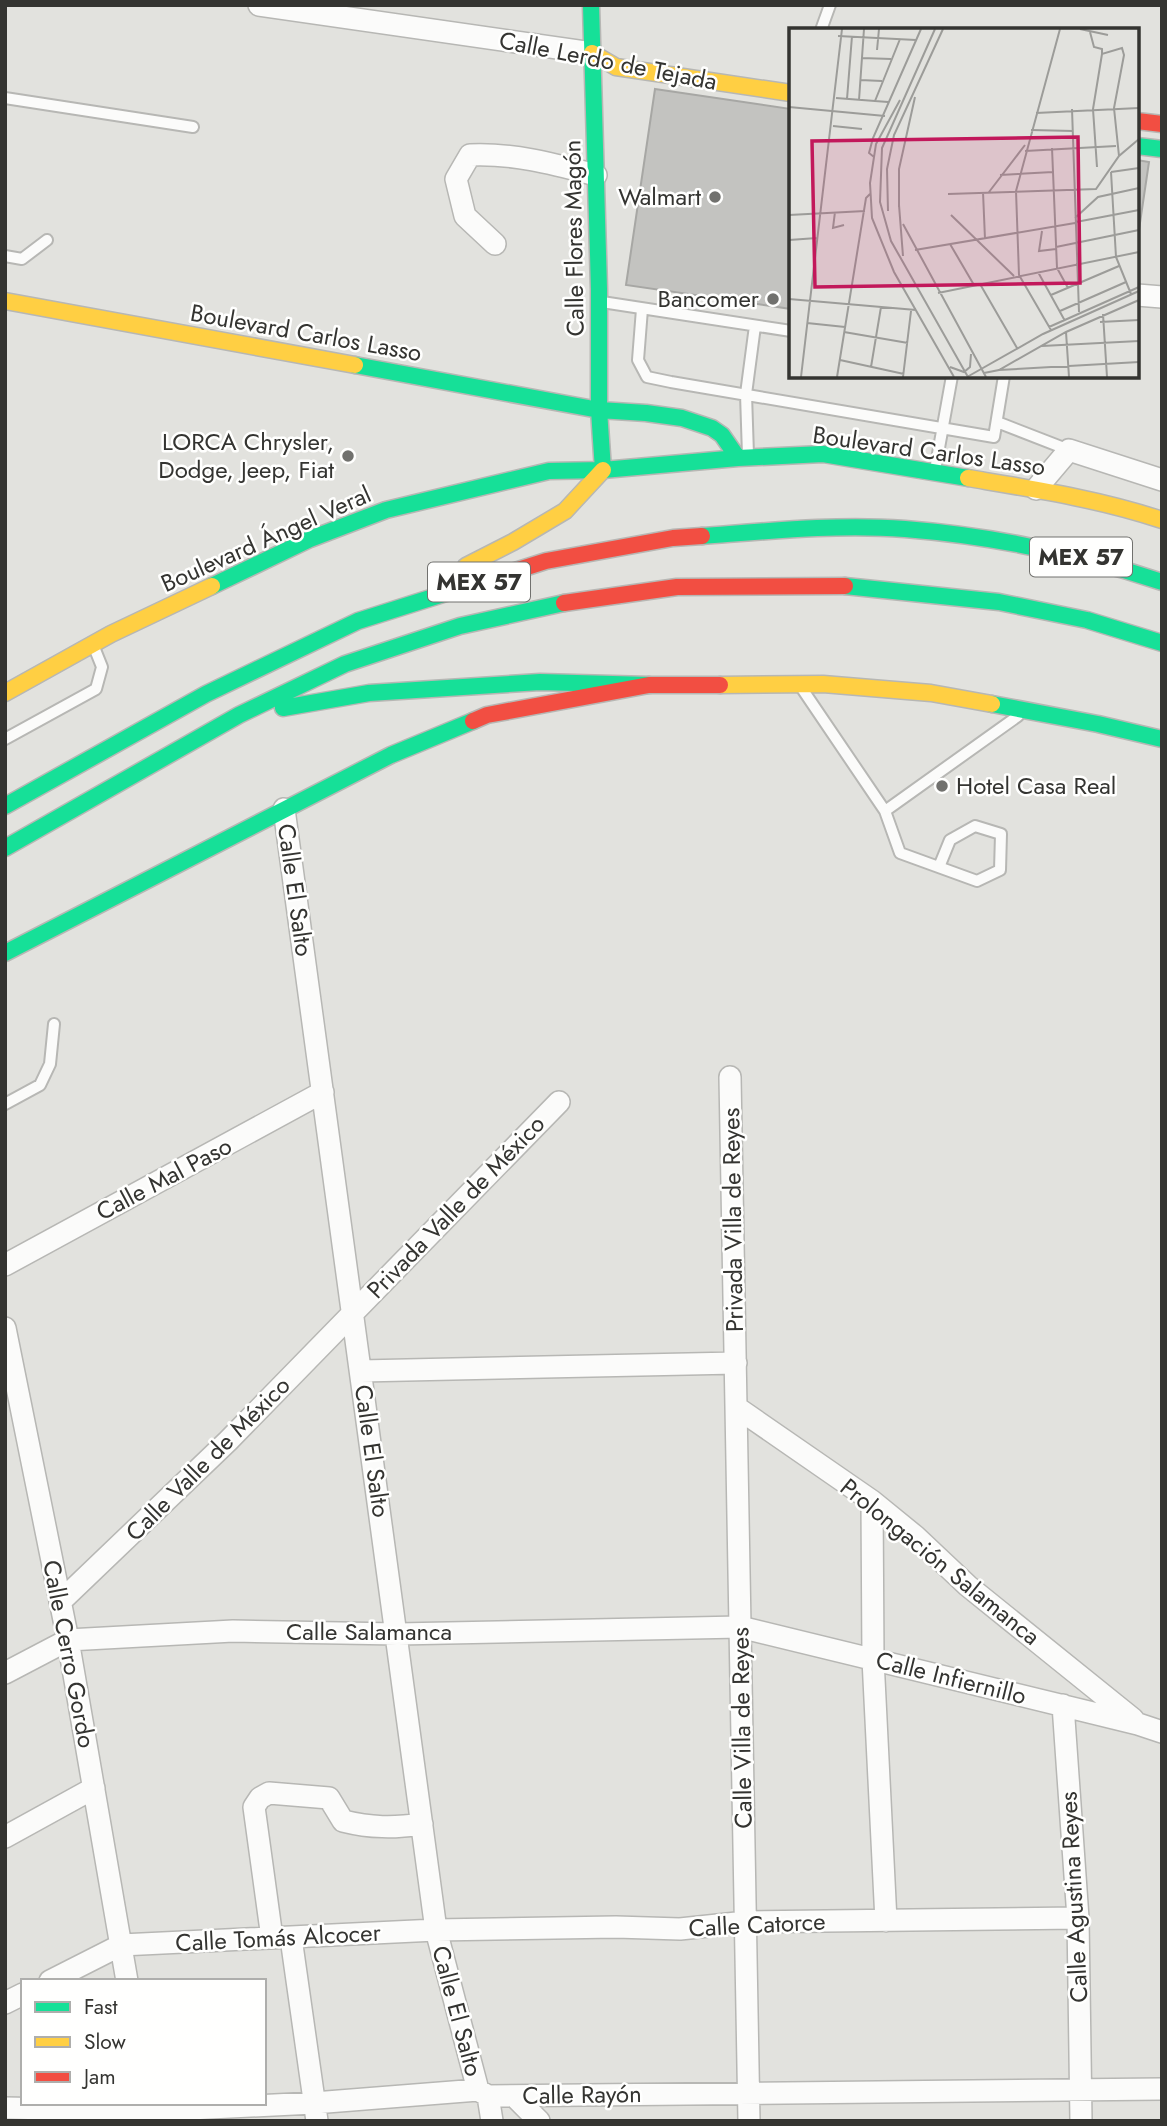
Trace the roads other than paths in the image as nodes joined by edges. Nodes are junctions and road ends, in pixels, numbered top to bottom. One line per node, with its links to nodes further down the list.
1 (259, 5): 4 (street, Calle Lerdo de Tejada)
2 (591, 5): 7 (main road, Calle Flores Magón)
3 (830, 5): 5 (lane)
4 (391, 15): 7 (street, Calle Lerdo de Tejada)
5 (822, 28)
6 (624, 52): 7 (main road)
7 (592, 53): 8 (main road, Calle Lerdo de Tejada); 15 (main road, Calle Flores Magón)
8 (789, 93)
9 (5, 98): 12 (lane)
10 (1139, 121): 11 (main road)
11 (1162, 124)
12 (193, 127)
13 (1139, 146): 14 (main road)
14 (1162, 149)
15 (596, 175): 17 (street); 22 (main road, Calle Flores Magón)
16 (47, 240): 18 (lane)
17 (495, 244)
18 (5, 256)
19 (1139, 295): 20 (street)
20 (1162, 297)
21 (5, 301): 29 (main road, Boulevard Carlos Lasso)
22 (599, 302): 23 (lane); 29 (main road, Calle Flores Magón)
23 (642, 309): 24 (lane); 28 (lane)
24 (755, 326): 25 (lane); 28 (lane)
25 (789, 331)
26 (952, 378): 31 (lane)
27 (1004, 378): 30 (lane)
28 (746, 394): 31 (lane); 33 (lane)
29 (599, 410): 33 (main road, Boulevard Carlos Lasso); 34 (main road, Calle Flores Magón)
30 (997, 422): 31 (lane); 32 (lane)
31 (943, 428): 35 (lane)
32 (1069, 450): 36 (street); 37 (street)
33 (743, 458): 34 (main road, Boulevard Carlos Lasso); 35 (main road, Boulevard Carlos Lasso)
34 (603, 470): 40 (main road); 42 (main road, Boulevard Ángel Veral)
35 (934, 472): 37 (main road, Boulevard Carlos Lasso)
36 (1162, 480)
37 (1036, 489): 38 (main road, Boulevard Carlos Lasso)
38 (1162, 520)
39 (1162, 582): 40 (main road, MEX 57)
40 (358, 621): 50 (main road, MEX 57)
41 (1162, 643): 47 (main road, MEX 57)
42 (93, 644): 45 (main road, Boulevard Ángel Veral); 48 (lane)
43 (800, 684): 44 (main road); 46 (main road); 52 (lane)
44 (649, 685): 47 (main road); 51 (main road)
45 (5, 693)
46 (1026, 711): 49 (main road); 52 (lane)
47 (239, 715): 53 (main road, MEX 57)
48 (5, 739)
49 (1162, 739)
50 (5, 806)
51 (284, 809): 55 (main road); 58 (street, Calle El Salto)
52 (885, 811): 54 (lane)
53 (5, 848)
54 (939, 867): 54 (lane)
55 (5, 953)
56 (54, 1024): 60 (lane)
57 (730, 1077): 64 (street, Privada Villa de Reyes)
58 (323, 1093): 61 (street, Calle Mal Paso); 62 (street, Calle El Salto)
59 (559, 1102): 62 (street, Privada Valle de México)
60 (5, 1104)
61 (5, 1265)
62 (354, 1313): 65 (street, Calle El Salto); 68 (street, Calle Valle de México)
63 (5, 1328): 68 (street, Calle Cerro Gordo)
64 (736, 1363): 65 (street); 66 (street, Calle Villa de Reyes)
65 (361, 1371): 70 (street, Calle El Salto)
66 (736, 1408): 67 (street, Prolongación Salamanca); 69 (street, Calle Villa de Reyes)
67 (872, 1501): 72 (street); 75 (street, Prolongación Salamanca)
68 (60, 1602): 71 (street, Calle Cerro Gordo)
69 (740, 1627): 70 (street, Calle Salamanca); 72 (street, Calle Infiernillo); 82 (street, Calle Villa de Reyes)
70 (398, 1634): 71 (street, Calle Salamanca); 78 (street, Calle El Salto)
71 (68, 1640): 73 (street, Calle Salamanca); 77 (street, Calle Cerro Gordo)
72 (873, 1659): 74 (street, Calle Infiernillo); 81 (street)
73 (5, 1673)
74 (1063, 1705): 75 (street, Calle Infiernillo); 80 (street, Calle Agustina Reyes)
75 (1138, 1724): 76 (street, Calle Infiernillo)
76 (1162, 1732)
77 (94, 1788): 79 (street); 85 (street, Calle Cerro Gordo)
78 (422, 1824): 83 (street, Calle El Salto); 84 (street)
79 (5, 1837)
80 (1078, 1918): 81 (street, Calle Catorce); 91 (street, Calle Agustina Reyes)
81 (886, 1921): 82 (street, Calle Catorce)
82 (746, 1922): 83 (street, Calle Catorce); 93 (street, Calle Villa de Reyes)
83 (436, 1930): 84 (street, Calle Tomás Alcocer); 92 (street, Calle El Salto)
84 (281, 1938): 85 (street, Calle Tomás Alcocer); 97 (street)
85 (121, 1945): 86 (street); 87 (street, Calle Cerro Gordo)
86 (54, 1979)
87 (127, 1979)
88 (21, 1995): 89 (street)
89 (5, 2003)
90 (1162, 2089): 91 (street, Calle Rayón)
91 (1080, 2090): 93 (street, Calle Rayón); 101 (street, Calle Agustina Reyes)
92 (483, 2093): 94 (street, Calle Rayón); 97 (street, Calle Rayón); 98 (street, Calle El Salto)
93 (749, 2094): 94 (street, Calle Rayón); 100 (street, Calle Villa de Reyes)
94 (514, 2096): 99 (street)
95 (5, 2108): 96 (street, Calle Rayón)
96 (150, 2112): 97 (street, Calle Rayón)
97 (316, 2112)
98 (492, 2121)
99 (539, 2121)
100 (749, 2121)
101 (1081, 2121)

